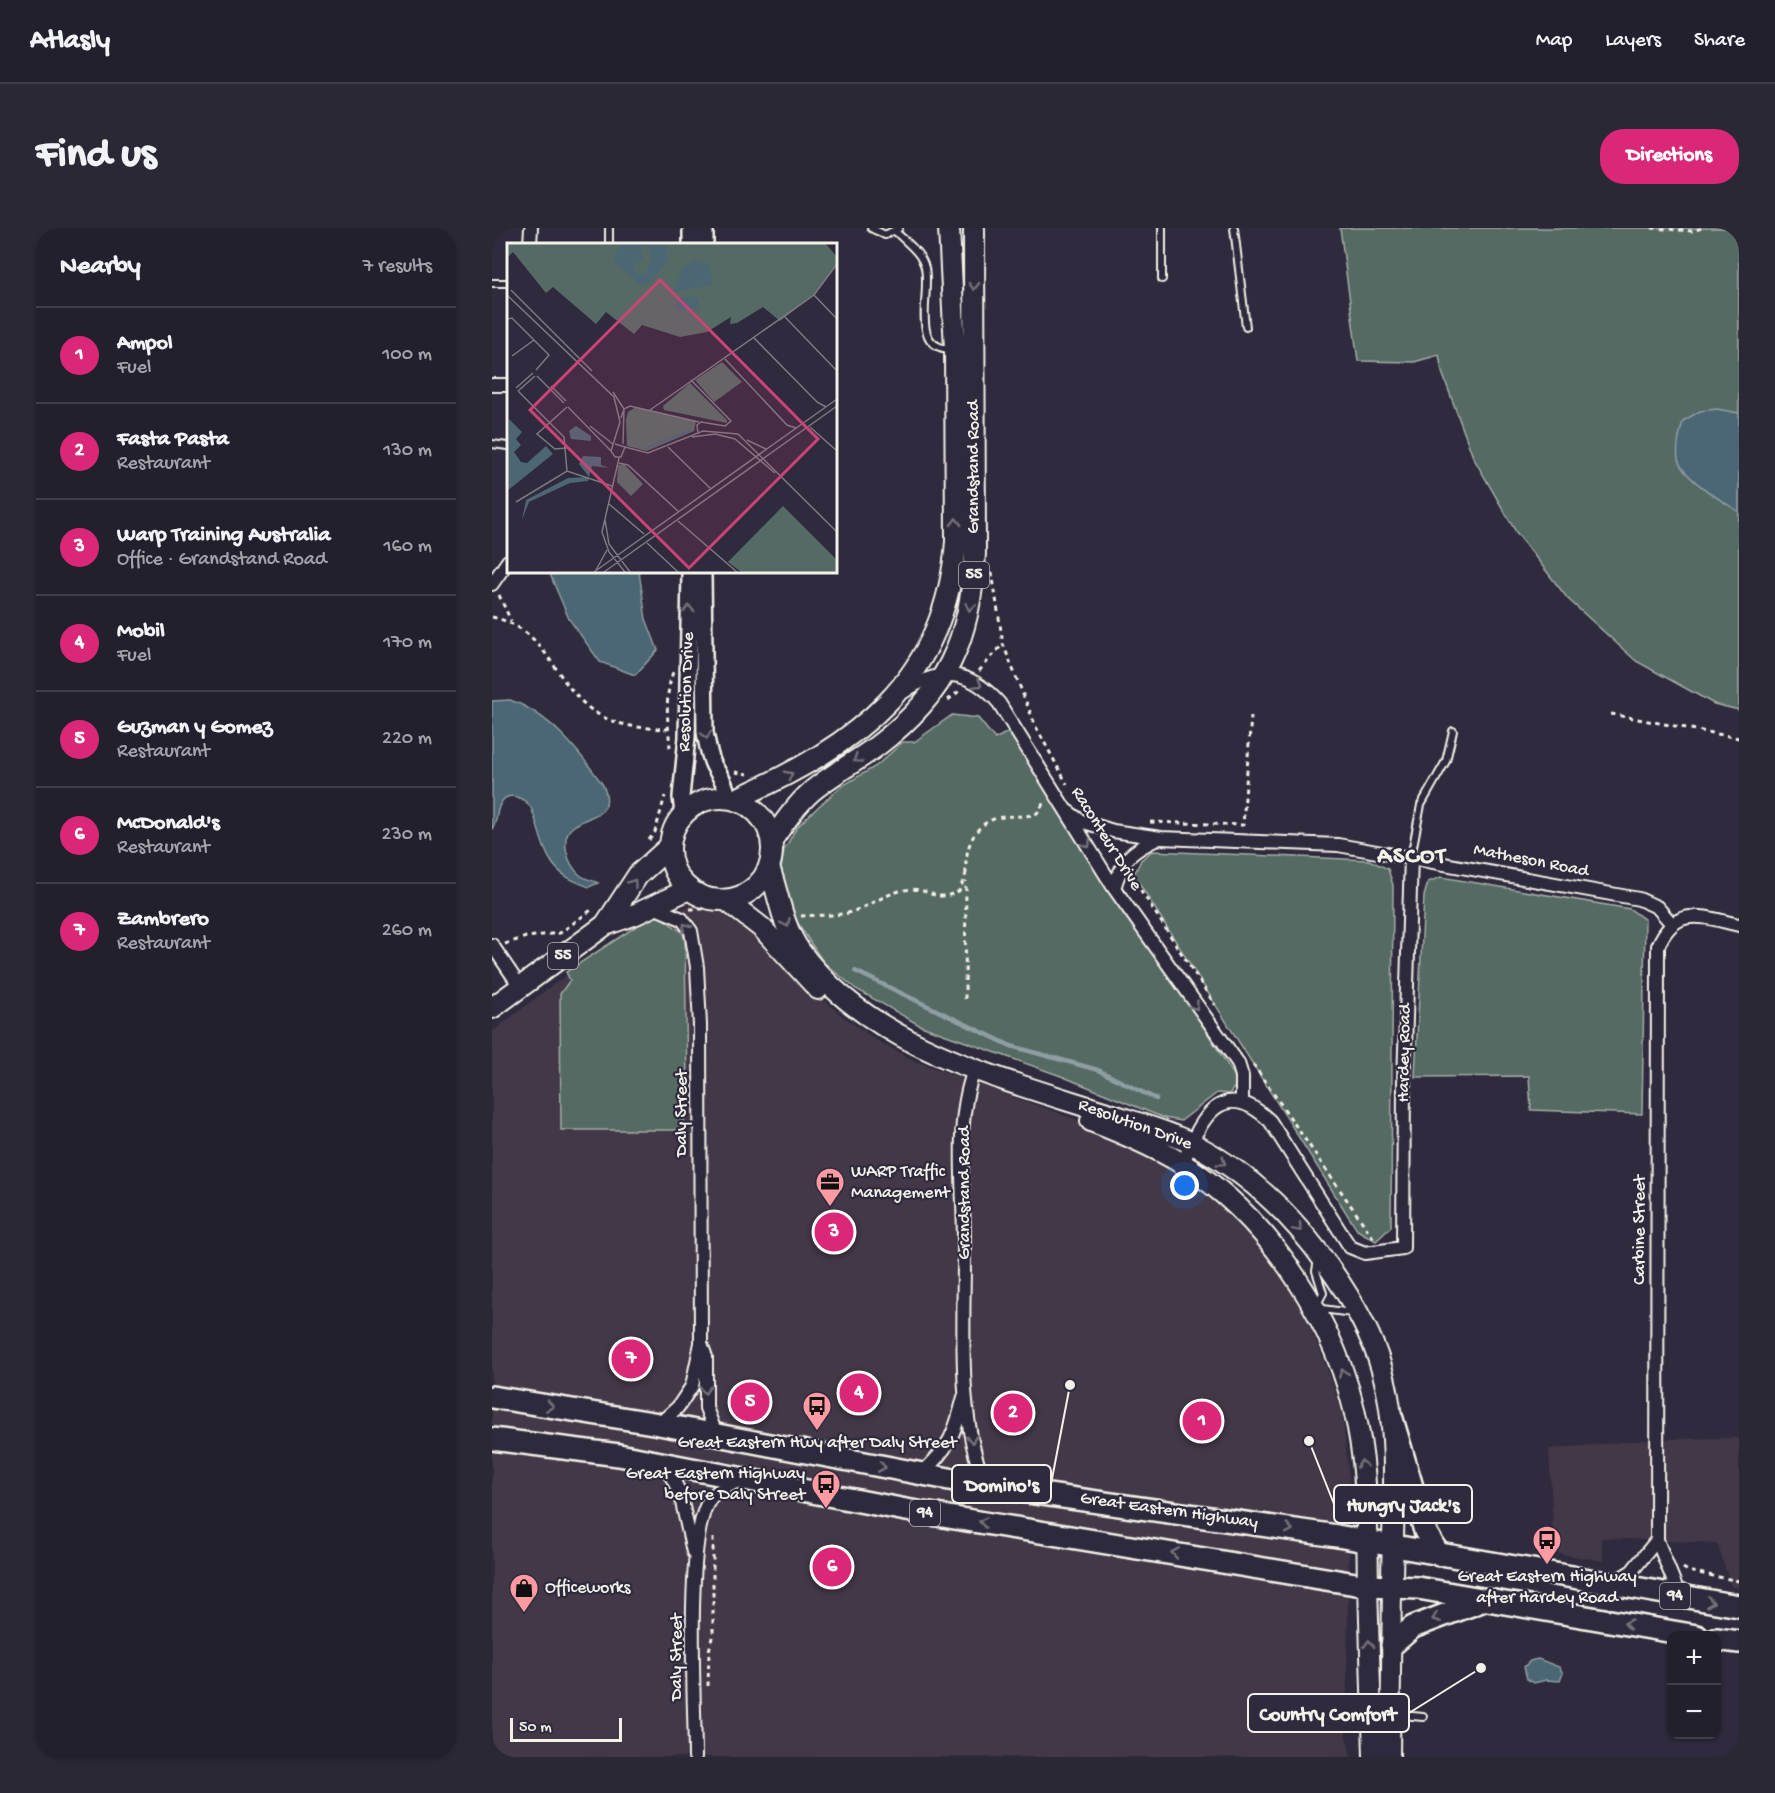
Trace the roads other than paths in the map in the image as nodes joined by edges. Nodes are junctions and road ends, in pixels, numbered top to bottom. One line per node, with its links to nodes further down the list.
1 (531, 228): 8 (street)
2 (872, 228): 7 (lane)
3 (949, 228): 11 (main road, Grandstand Road / 55)
4 (974, 228): 18 (main road, Grandstand Road / 55, one-way to 18)
5 (1162, 228): 9 (lane)
6 (1234, 228): 10 (lane)
7 (897, 230): 11 (lane)
8 (530, 243)
9 (1162, 279)
10 (1246, 327)
11 (955, 349): 19 (main road, Grandstand Road / 55, one-way to 11)
12 (492, 444): 13 (lane)
13 (507, 446)
14 (507, 562): 17 (street)
15 (690, 573): 23 (street, Resolution Drive, one-way to 15)
16 (704, 573): 21 (street, Resolution Drive, one-way to 21)
17 (494, 582)
18 (946, 673): 19 (street); 22 (street, Raconteur Drive, one-way to 22); 25 (main road, Grandstand Road / 55, one-way to 25)
19 (888, 703): 21 (main road, Grandstand Road / 55, one-way to 19)
20 (1453, 731): 27 (lane)
21 (732, 798): 23 (main road, 55); 25 (main road)
22 (1066, 810): 24 (street, Matheson Road); 29 (street, Raconteur Drive, one-way to 29)
23 (683, 813): 26 (main road, 55)
24 (1161, 838): 27 (street, Matheson Road); 29 (street)
25 (772, 840): 28 (main road, 55)
26 (669, 847): 30 (main road); 34 (main road, 55, one-way to 26)
27 (1411, 857): 33 (street, Matheson Road); 40 (street, Hardey Road)
28 (769, 867): 32 (main road); 39 (main road, Resolution Drive, one-way to 39)
29 (1114, 888): 40 (street, Raconteur Drive, one-way to 40)
30 (689, 889): 31 (main road, 55); 32 (main road)
31 (660, 902): 34 (main road, 55); 46 (street, Daly Street, one-way to 31)
32 (721, 905): 39 (main road, Resolution Drive)
33 (1672, 924): 35 (street); 57 (street, Carbine Street)
34 (605, 925): 37 (main road, 55)
35 (1739, 925)
36 (493, 947): 37 (street)
37 (521, 988): 38 (main road, 55)
38 (492, 1008)
39 (973, 1074): 41 (main road, Resolution Drive); 42 (main road, Resolution Drive); 47 (street, Grandstand Road)
40 (1242, 1102): 41 (street)
41 (1191, 1143): 42 (street); 43 (main road, Resolution Drive, one-way to 43)
42 (1183, 1164): 44 (main road, Resolution Drive)
43 (1319, 1253): 44 (lane); 45 (main road, Resolution Drive)
44 (1315, 1308): 45 (lane); 58 (main road, Resolution Drive, one-way to 44)
45 (1361, 1317): 49 (main road, Resolution Drive)
46 (700, 1343): 50 (street, Daly Street); 51 (street, Daly Street, one-way to 51)
47 (966, 1390): 54 (street, Grandstand Road); 56 (street, Grandstand Road, one-way to 56)
48 (492, 1397): 50 (highway, Great Eastern Highway / 94, one-way to 50)
49 (1392, 1419): 59 (main road, Resolution Drive); 60 (highway)
50 (659, 1424): 51 (highway, Great Eastern Highway / 94)
51 (717, 1436): 54 (highway, Great Eastern Highway / 94, one-way to 54)
52 (492, 1439): 53 (highway, 94)
53 (665, 1464): 55 (highway, 94); 61 (street, Daly Street)
54 (920, 1474): 56 (highway, Great Eastern Highway / 94)
55 (741, 1479): 61 (street, Daly Street); 63 (highway, 94, one-way to 55)
56 (986, 1486): 58 (highway, Great Eastern Highway / 94, one-way to 58)
57 (1657, 1540): 62 (street); 65 (street, Carbine Street)
58 (1367, 1542): 59 (highway, Great Eastern Highway / 94); 63 (main road, Resolution Drive)
59 (1392, 1547): 60 (highway, Great Eastern Highway / 94); 64 (main road, Resolution Drive)
60 (1439, 1555): 62 (highway, Great Eastern Highway / 94)
61 (694, 1556): 74 (street, Daly Street)
62 (1611, 1584): 65 (highway, Great Eastern Highway / 94)
63 (1368, 1586): 64 (highway, 94); 75 (main road, one-way to 63)
64 (1392, 1586): 66 (highway, 94); 71 (main road)
65 (1680, 1597): 67 (highway, Great Eastern Highway / 94, one-way to 67)
66 (1485, 1600): 68 (highway, 94, one-way to 66); 71 (highway, one-way to 71)
67 (1739, 1606)
68 (1673, 1631)
69 (1721, 1640): 70 (highway)
70 (1739, 1642)
71 (1392, 1645): 72 (main road)
72 (1391, 1714): 73 (lane); 76 (main road)
73 (1423, 1717)
74 (695, 1757)
75 (1373, 1757)
76 (1390, 1757)

